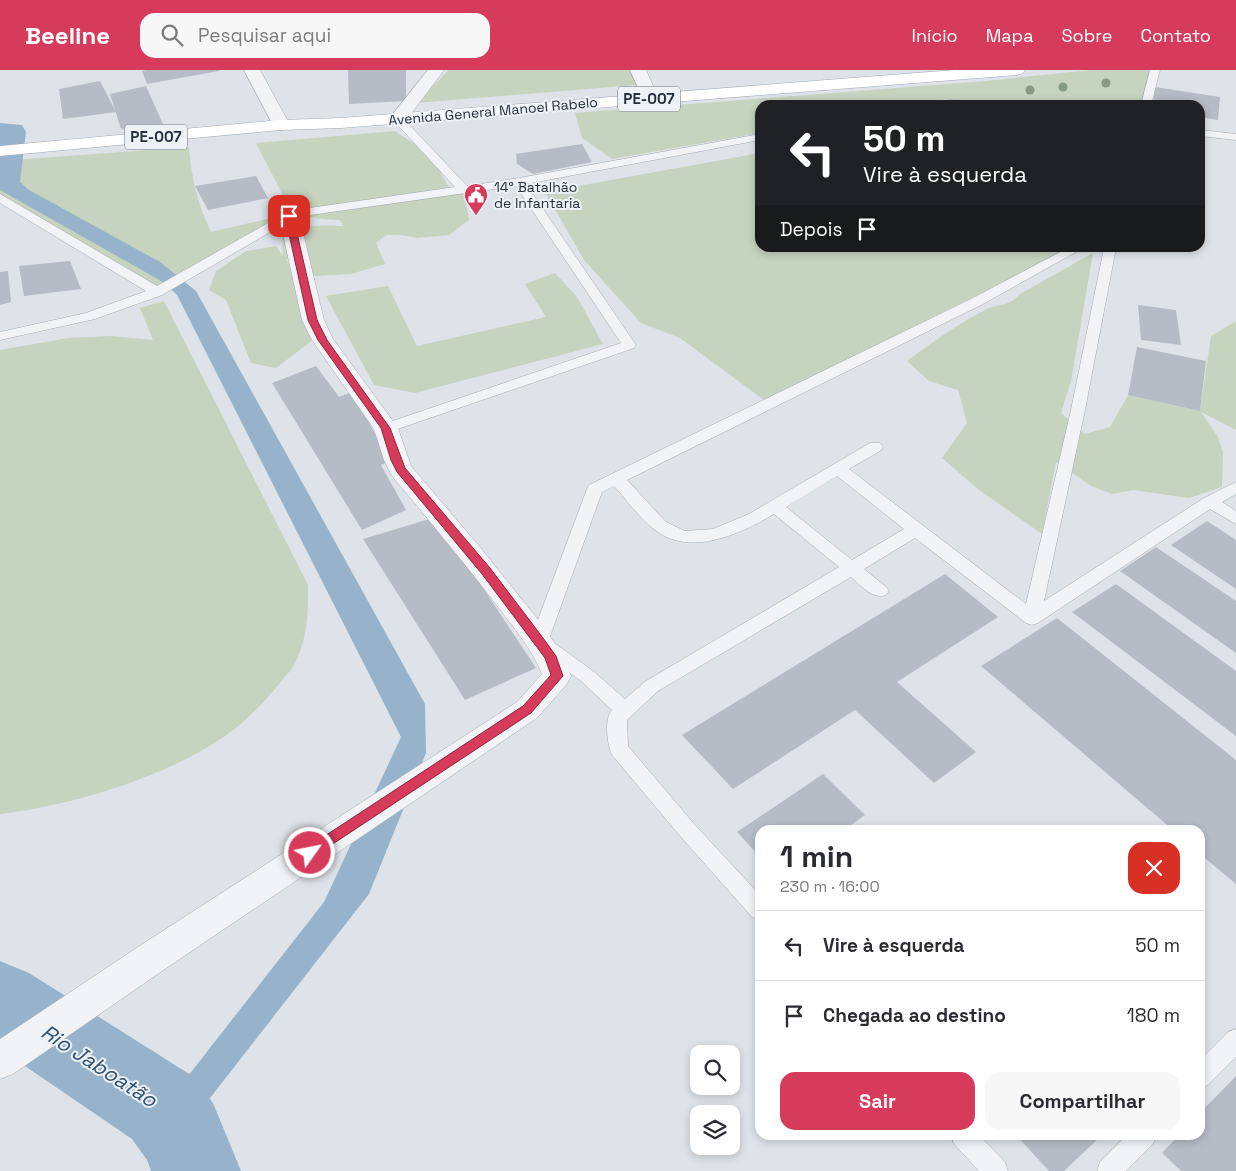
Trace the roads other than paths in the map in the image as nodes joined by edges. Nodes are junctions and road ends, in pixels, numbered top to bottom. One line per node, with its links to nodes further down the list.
1 (252, 70): 9 (street)
2 (436, 70): 8 (street)
3 (638, 70): 6 (street)
4 (1016, 70): 6 (main road, Avenida General Manoel Rabelo / PE-007)
5 (1155, 70): 7 (lane)
6 (651, 99): 8 (main road, Avenida General Manoel Rabelo / PE-007)
7 (1147, 100)
8 (398, 119): 9 (main road, Avenida General Manoel Rabelo / PE-007); 15 (lane)
9 (281, 125): 13 (main road, Avenida General Manoel Rabelo / PE-007)
10 (1205, 134): 11 (lane)
11 (1236, 137)
12 (755, 138): 14 (lane)
13 (0, 151)
14 (519, 182): 15 (lane); 22 (lane)
15 (464, 190): 17 (lane)
16 (0, 198): 20 (lane)
17 (289, 216): 20 (lane); 22 (street)
18 (1070, 252): 25 (lane)
19 (1109, 252): 33 (lane)
20 (157, 292): 21 (lane)
21 (0, 336)
22 (386, 428): 34 (street)
23 (875, 447): 24 (lane)
24 (837, 468): 28 (lane); 30 (lane)
25 (617, 479): 28 (lane); 34 (lane)
26 (1236, 487): 27 (lane)
27 (1210, 502): 29 (lane); 33 (lane)
28 (775, 507): 31 (lane)
29 (1236, 518)
30 (916, 530): 31 (lane); 33 (lane)
31 (852, 568): 32 (lane); 35 (lane)
32 (880, 591)
33 (1032, 618)
34 (539, 641): 35 (lane); 38 (street)
35 (625, 710): 36 (lane)
36 (755, 905)
37 (1236, 1040): 39 (lane)
38 (0, 1062)
39 (1205, 1072)
40 (968, 1140): 42 (lane)
41 (1139, 1140): 43 (lane)
42 (996, 1171)
43 (1109, 1171)

